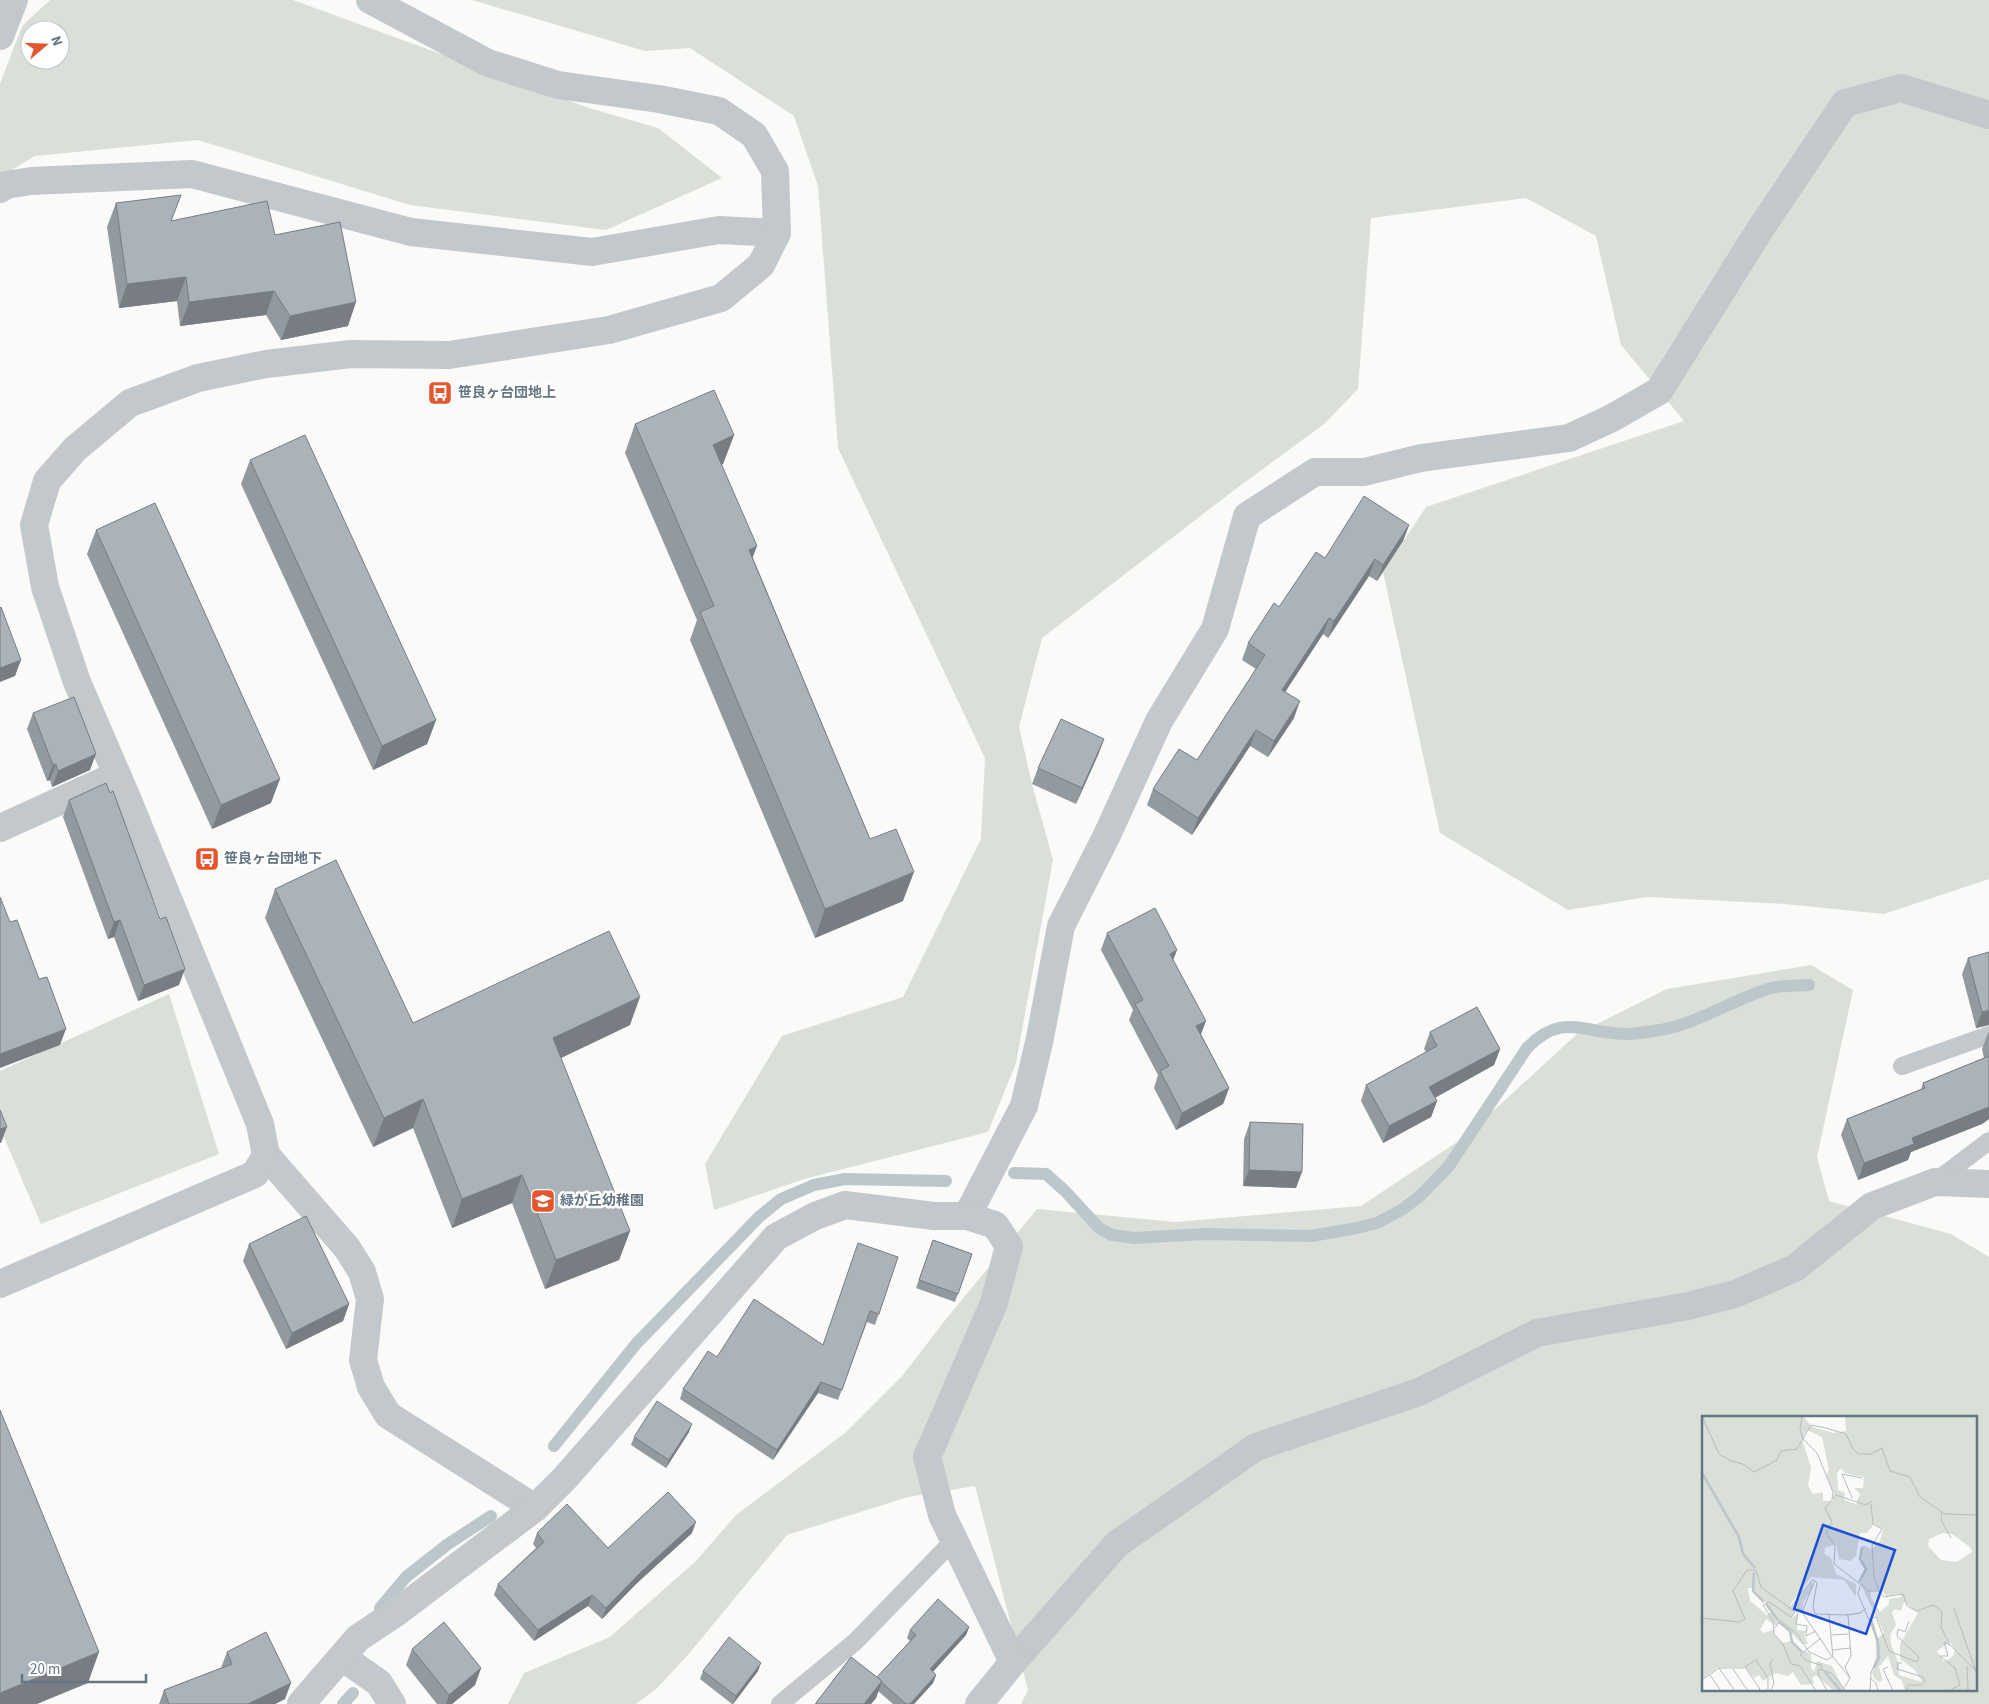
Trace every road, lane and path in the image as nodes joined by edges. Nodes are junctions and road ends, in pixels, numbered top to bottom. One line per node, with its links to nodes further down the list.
1 (14, 0): 3 (street)
2 (370, 0): 6 (street)
3 (0, 36)
4 (1989, 116): 15 (street)
5 (0, 189): 6 (street)
6 (777, 233): 7 (street)
7 (117, 775): 8 (street); 12 (street)
8 (0, 828)
9 (1989, 1035): 10 (lane)
10 (1902, 1066)
11 (1989, 1141): 13 (lane)
12 (266, 1155): 16 (street); 17 (street)
13 (1935, 1182): 14 (street); 20 (street)
14 (1989, 1184)
15 (967, 1216): 17 (street); 18 (street)
16 (0, 1284)
17 (535, 1508): 19 (street)
18 (954, 1540): 20 (street); 23 (lane)
19 (342, 1657): 21 (street); 22 (street)
20 (1014, 1662): 24 (street)
21 (301, 1704)
22 (392, 1704)
23 (780, 1704)
24 (979, 1704)

